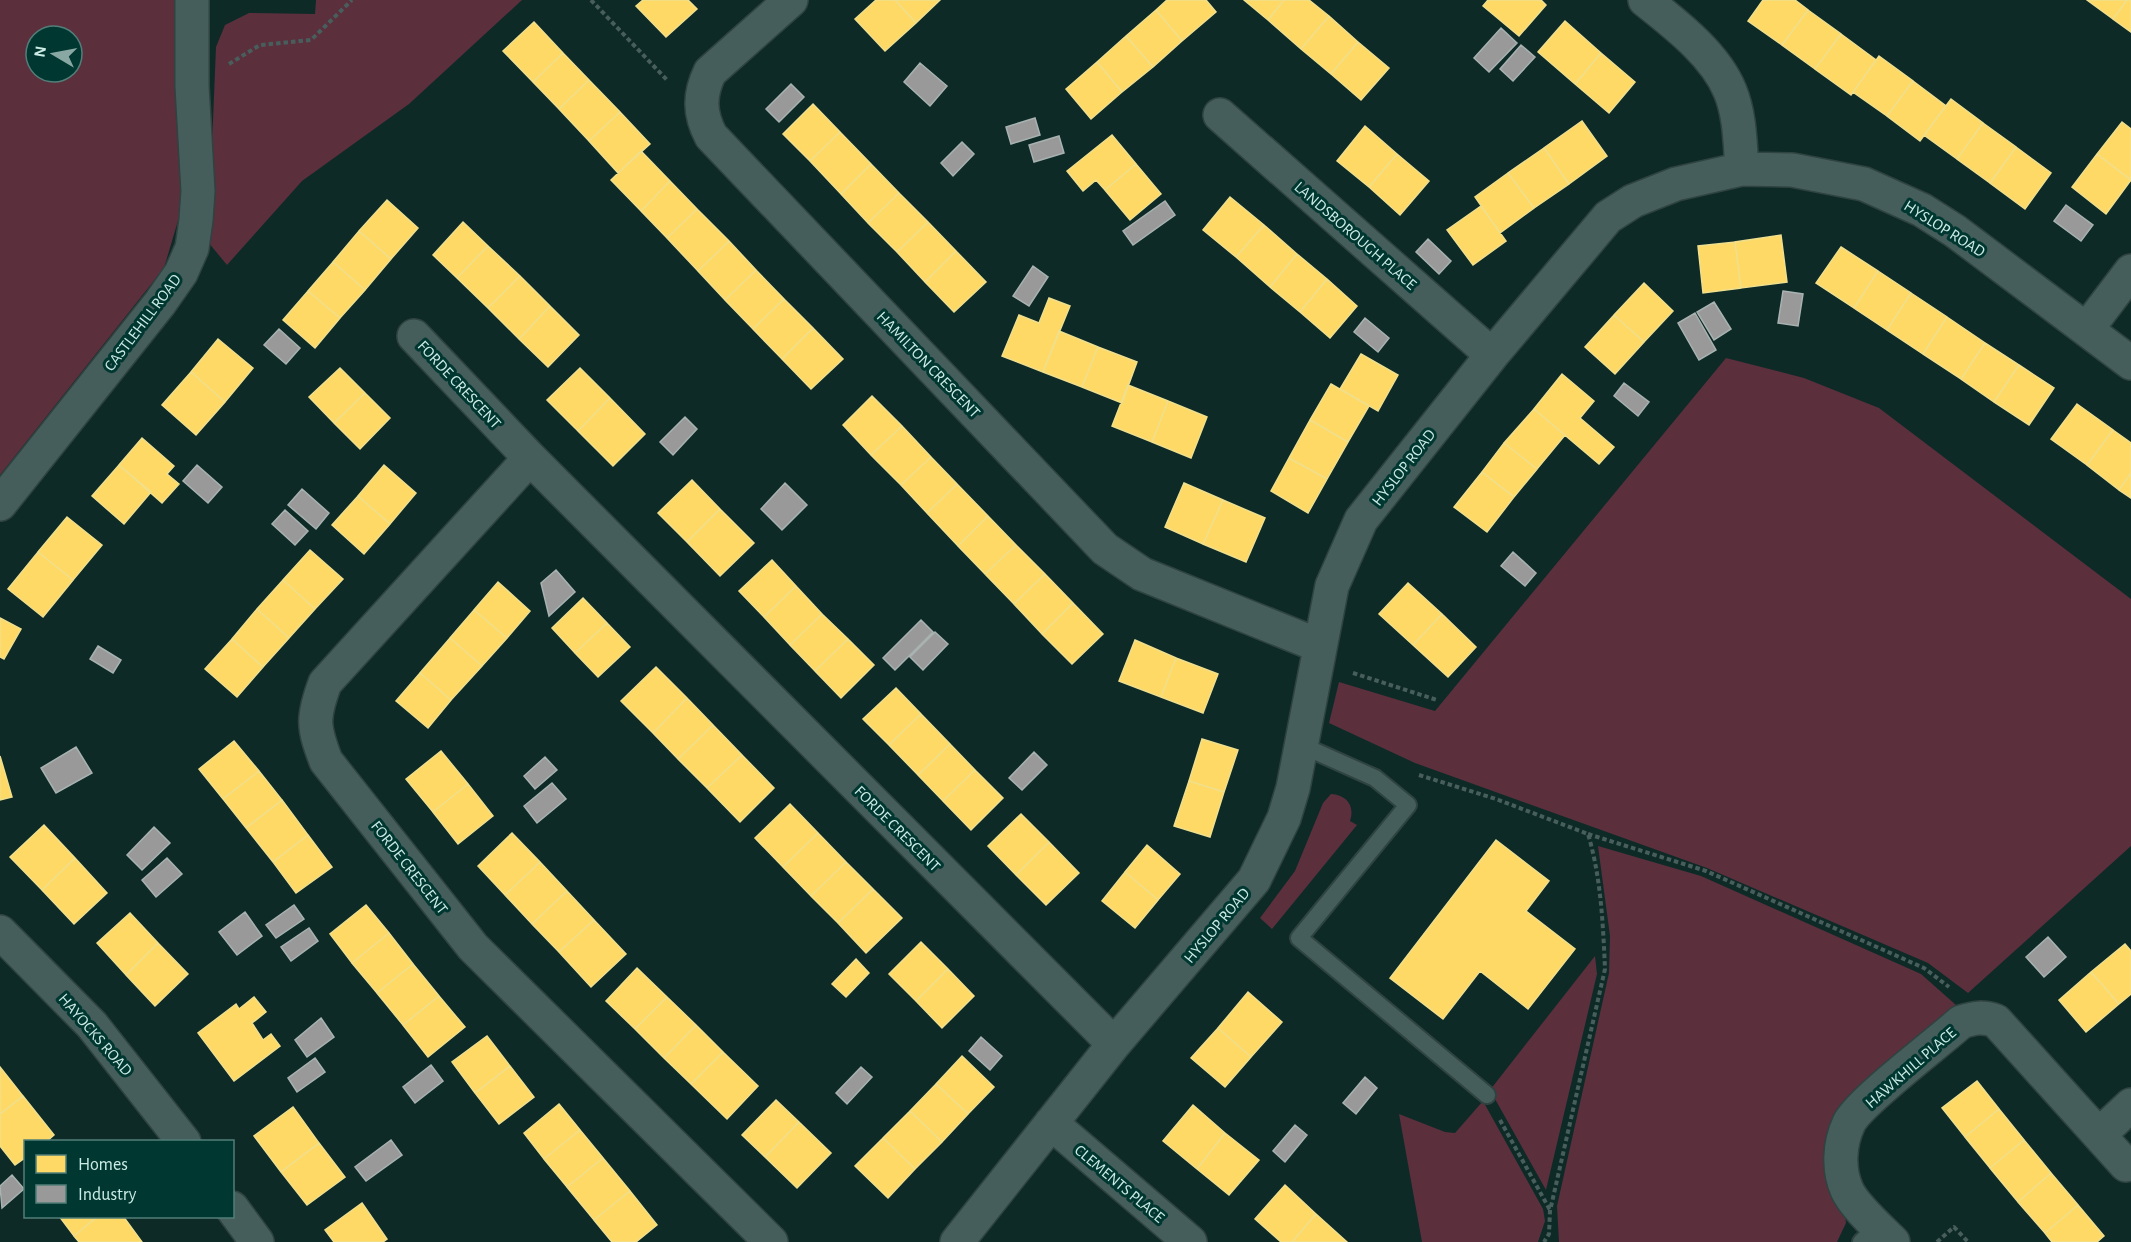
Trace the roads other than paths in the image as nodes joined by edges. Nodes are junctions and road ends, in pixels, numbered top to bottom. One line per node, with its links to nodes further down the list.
1 (192, 0): 13 (street, CASTLEHILL ROAD)
2 (791, 0): 14 (street, HAMILTON CRESCENT)
3 (1645, 0): 4 (street)
4 (1680, 11): 6 (street)
5 (1220, 115): 10 (street, LANDSBOROUGH PLACE)
6 (1742, 169): 8 (street, HYSLOP ROAD); 10 (street, HYSLOP ROAD)
7 (2131, 271): 8 (street)
8 (2087, 329): 11 (street, HYSLOP ROAD)
9 (414, 336): 12 (street, FORDE CRESCENT)
10 (1492, 355): 14 (street, HYSLOP ROAD)
11 (2131, 363)
12 (530, 458): 17 (street, FORDE CRESCENT); 27 (street, FORDE CRESCENT)
13 (0, 504)
14 (1319, 654): 15 (street, HYSLOP ROAD)
15 (1301, 745): 17 (street, HYSLOP ROAD); 18 (lane)
16 (0, 932): 22 (street, HAYOCKS ROAD)
17 (1114, 1044): 20 (street, HYSLOP ROAD)
18 (1487, 1095)
19 (2131, 1105): 21 (street)
20 (1051, 1123): 28 (street, HYSLOP ROAD); 29 (street, CLEMENTS PLACE)
21 (2100, 1134): 23 (street, HAWKHILL PLACE); 25 (street, HAWKHILL PLACE)
22 (182, 1140)
23 (2126, 1165)
24 (234, 1211): 26 (street)
25 (1877, 1237)
26 (257, 1242)
27 (771, 1242)
28 (957, 1242)
29 (1190, 1242)

